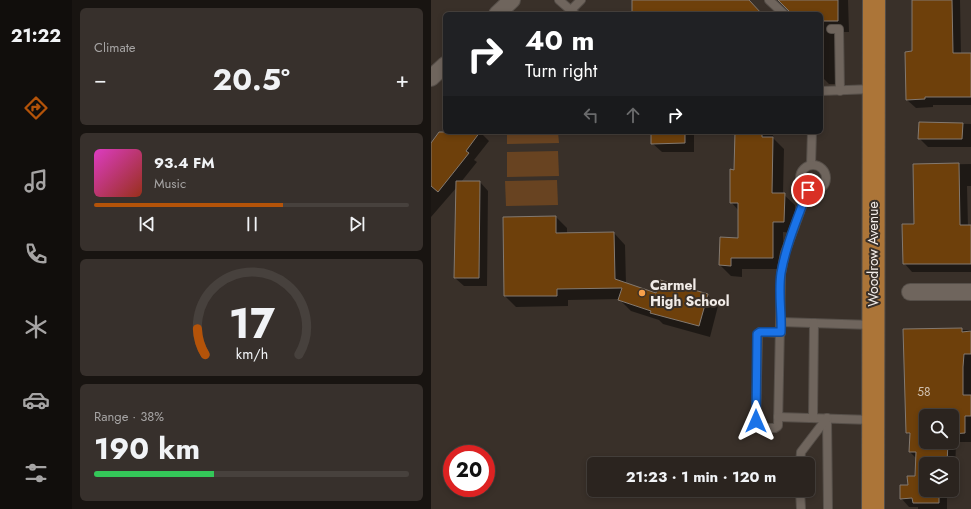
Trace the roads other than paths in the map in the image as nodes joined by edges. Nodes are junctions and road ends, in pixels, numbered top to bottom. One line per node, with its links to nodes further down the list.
1 (511, 0): 6 (street)
2 (559, 0): 7 (lane)
3 (581, 0): 7 (lane)
4 (769, 0): 8 (lane)
5 (874, 0): 12 (main road, Woodrow Avenue)
6 (499, 12)
7 (573, 12)
8 (782, 12)
9 (831, 29): 14 (lane)
10 (443, 67): 11 (street)
11 (431, 78)
12 (873, 89): 14 (lane); 22 (main road, Woodrow Avenue)
13 (823, 91): 14 (lane)
14 (840, 91)
15 (812, 134): 16 (lane)
16 (811, 165): 17 (lane); 17 (lane)
17 (808, 190): 20 (lane)
18 (910, 292): 19 (street)
19 (971, 292)
20 (781, 322): 21 (lane); 23 (lane)
21 (813, 323): 22 (lane); 25 (lane)
22 (873, 325): 27 (main road, Woodrow Avenue)
23 (781, 332): 24 (lane); 24 (lane)
24 (778, 417): 25 (lane)
25 (813, 418): 26 (lane)
26 (827, 418): 27 (lane); 28 (lane); 31 (lane)
27 (873, 420): 32 (main road, Woodrow Avenue)
28 (801, 457)
29 (800, 497): 30 (lane)
30 (801, 509)
31 (828, 509)
32 (873, 509)

